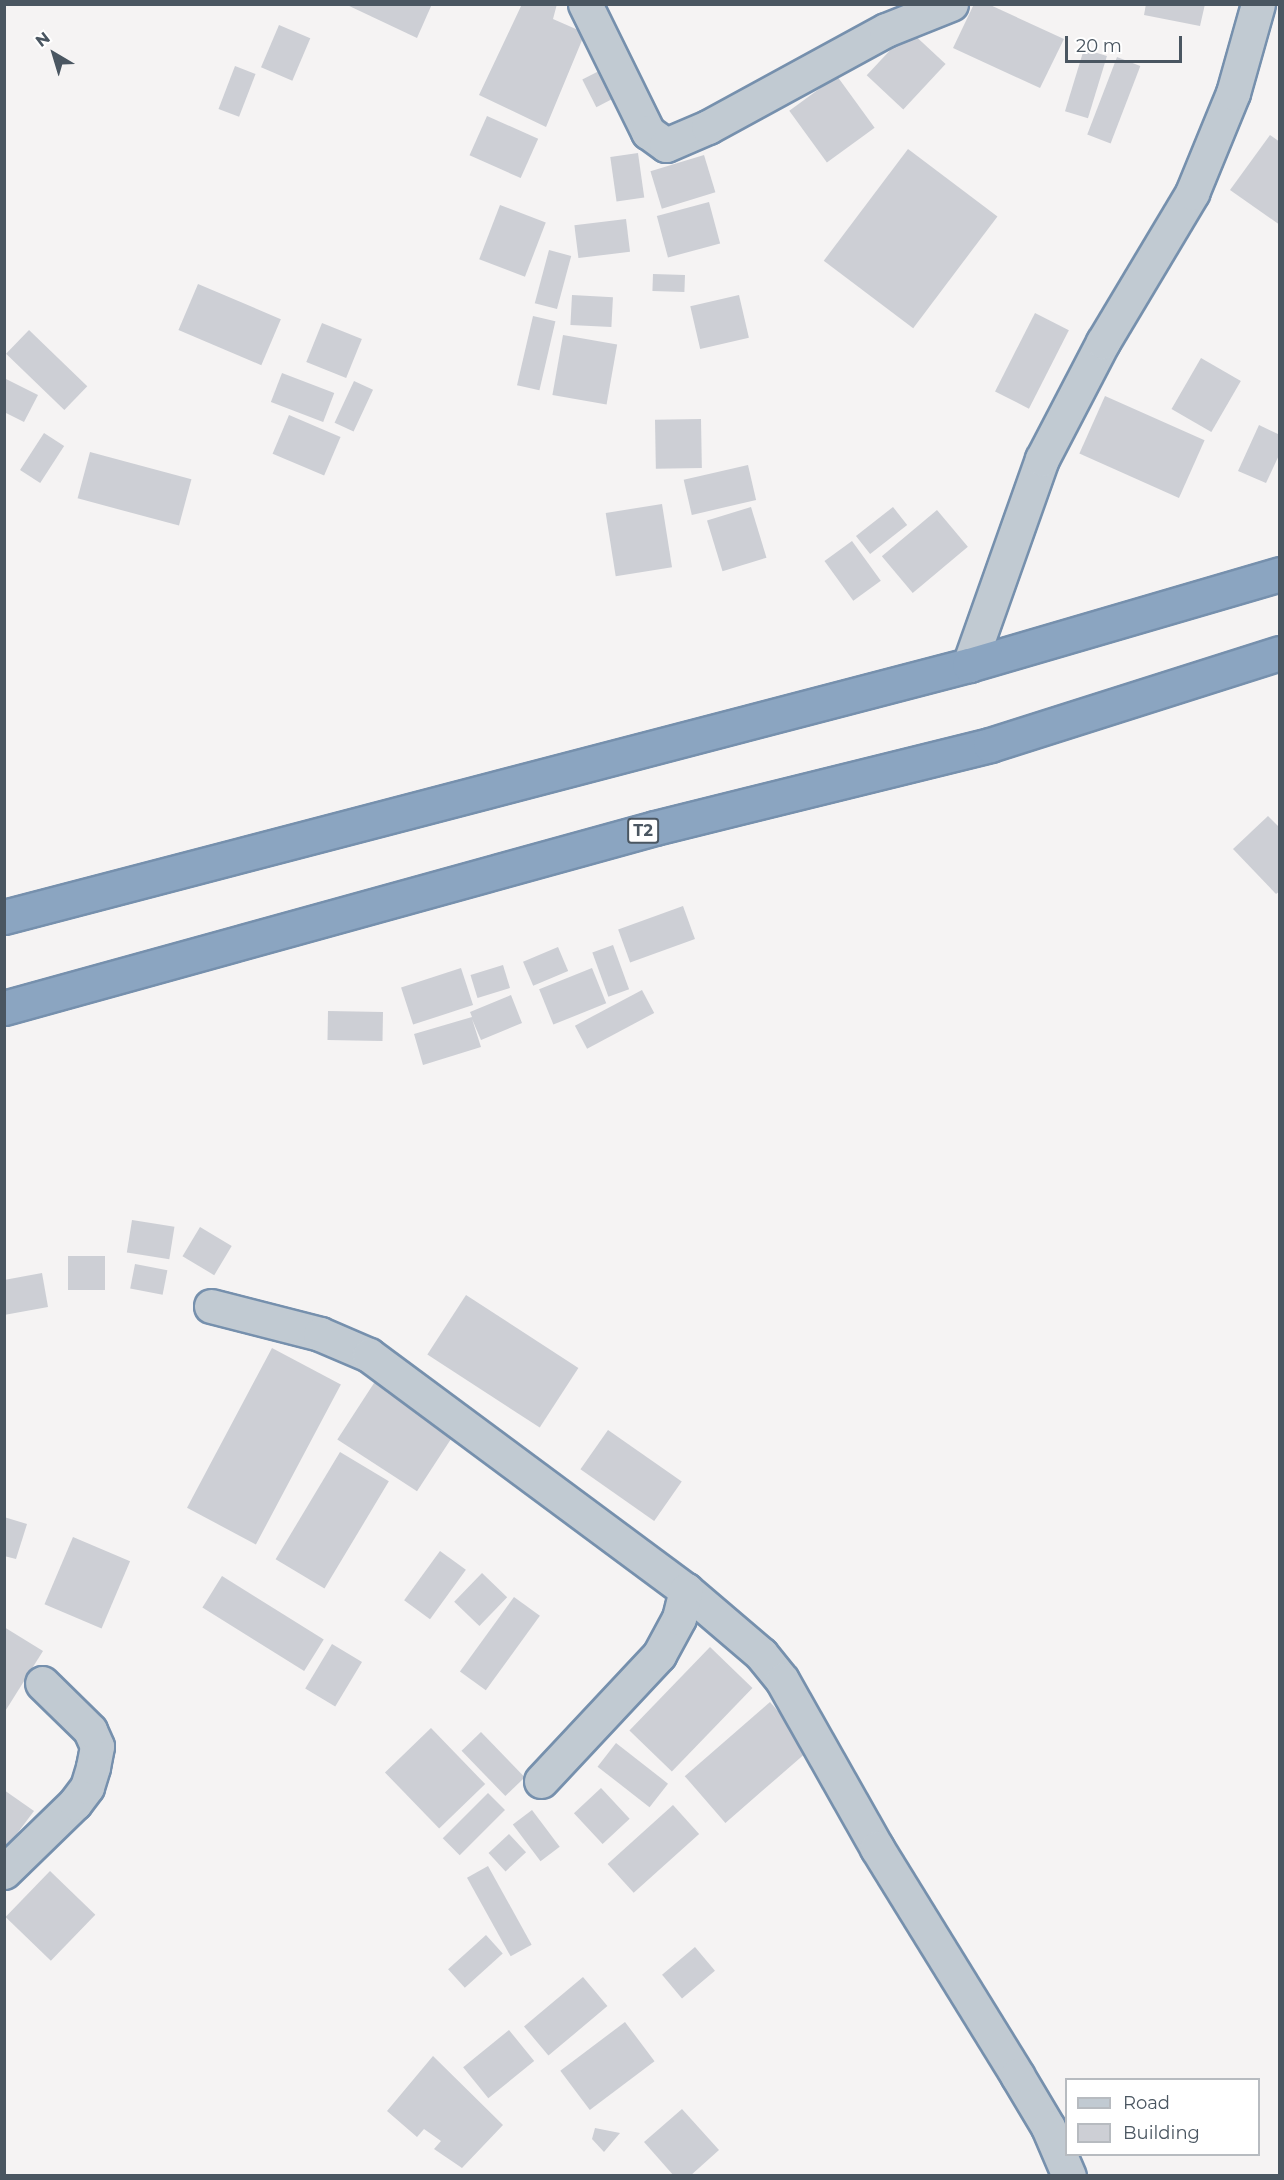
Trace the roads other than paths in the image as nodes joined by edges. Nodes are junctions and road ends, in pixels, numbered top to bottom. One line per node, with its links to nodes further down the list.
1 (585, 4): 2 (street)
2 (951, 4)
3 (1258, 4): 6 (street)
4 (1280, 574): 6 (highway)
5 (1280, 653): 8 (highway, T2)
6 (969, 665): 7 (highway)
7 (4, 917)
8 (4, 1008)
9 (211, 1306): 10 (street)
10 (686, 1590): 12 (street); 14 (street)
11 (42, 1683): 13 (street)
12 (541, 1781)
13 (4, 1872)
14 (1069, 2175)

